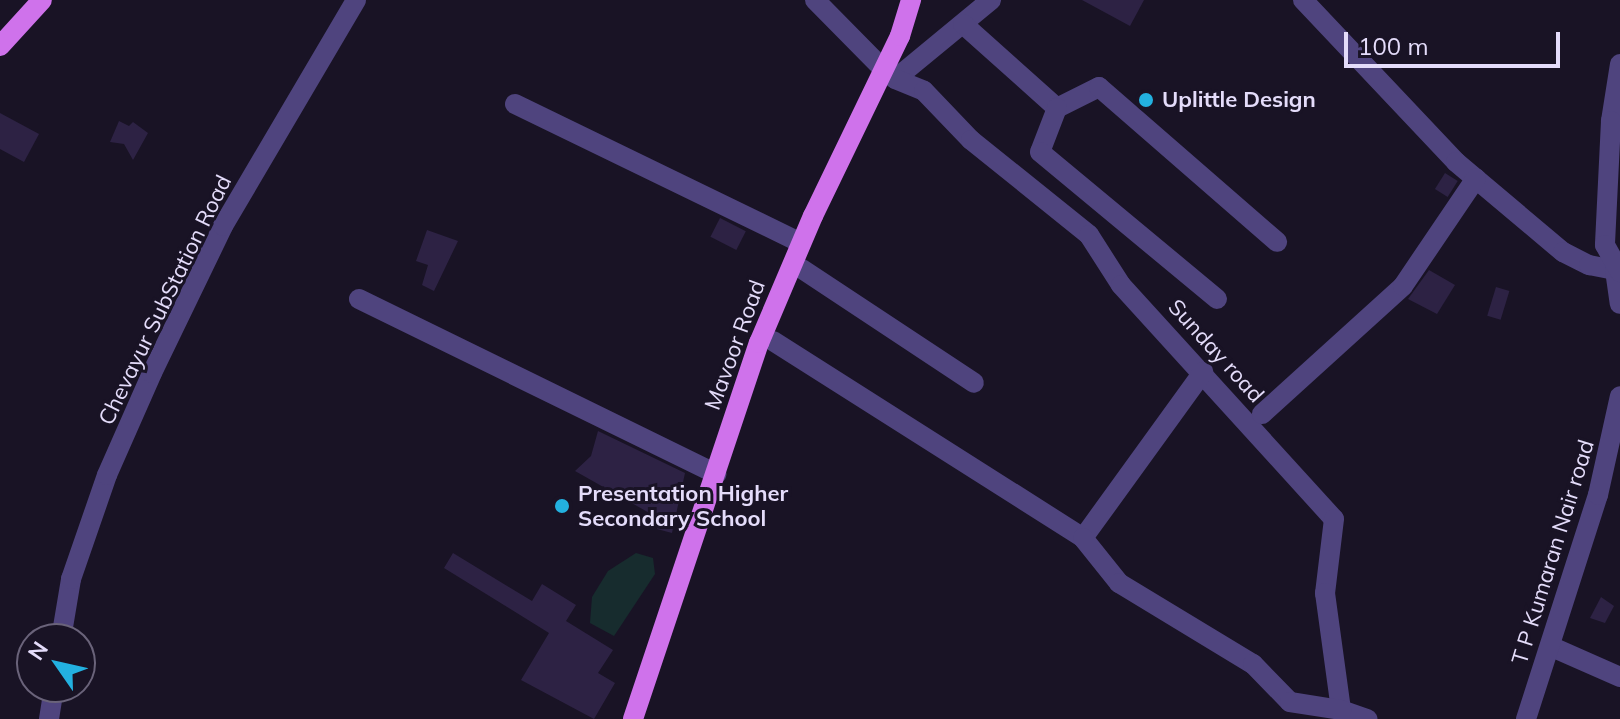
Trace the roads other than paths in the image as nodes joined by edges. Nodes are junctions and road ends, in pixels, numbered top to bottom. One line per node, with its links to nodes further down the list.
1 (42, 0): 9 (main road)
2 (356, 0): 29 (street, Chevayur SubStation Road)
3 (815, 0): 11 (street, Sunday road)
4 (911, 0): 11 (main road, Mavoor Road)
5 (923, 0): 11 (main road, Mavoor Road)
6 (991, 0): 8 (street)
7 (1303, 0): 14 (street)
8 (963, 24): 11 (street); 13 (street)
9 (0, 46)
10 (1620, 64): 18 (street)
11 (889, 74): 16 (main road, Mavoor Road); 17 (main road, Mavoor Road); 23 (street, Sunday road)
12 (515, 104): 16 (street)
13 (1057, 108): 15 (street); 20 (street)
14 (1476, 178): 18 (street); 26 (street)
15 (1277, 242)
16 (801, 243): 27 (main road, Mavoor Road)
17 (802, 269): 22 (main road, Mavoor Road); 24 (street)
18 (1618, 271): 21 (street)
19 (359, 299): 27 (street)
20 (1217, 299)
21 (1620, 304)
22 (773, 341): 28 (street); 34 (main road, Mavoor Road)
23 (1203, 372): 28 (street); 32 (street, Sunday road)
24 (974, 383)
25 (1620, 396): 30 (street, T P Kumaran Nair road)
26 (1262, 414)
27 (716, 474): 33 (main road, Mavoor Road)
28 (1083, 538): 32 (street)
29 (64, 623)
30 (1552, 647): 31 (street); 36 (street, T P Kumaran Nair road)
31 (1620, 677)
32 (1341, 710): 35 (street)
33 (633, 719)
34 (645, 719)
35 (1367, 719)
36 (1526, 719)

